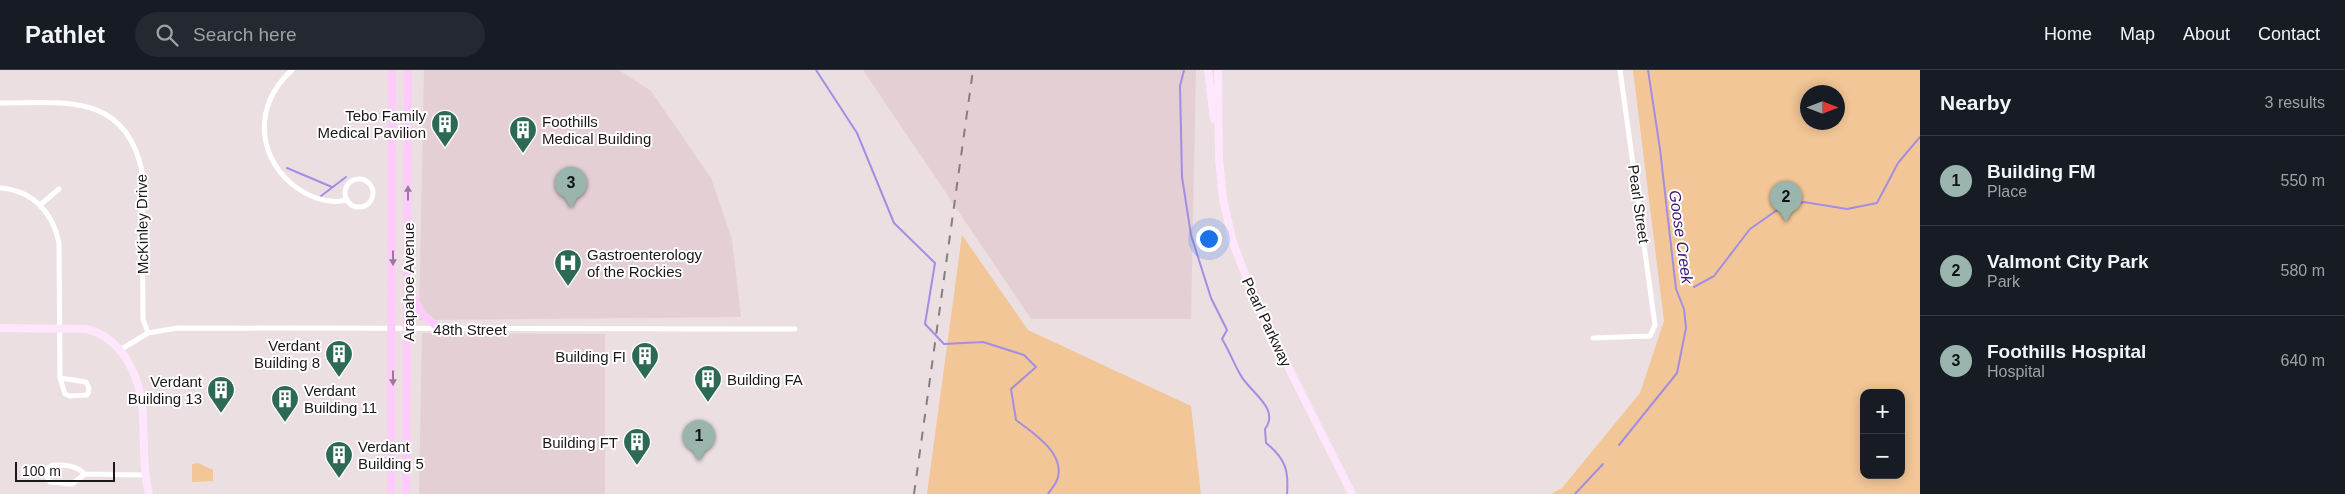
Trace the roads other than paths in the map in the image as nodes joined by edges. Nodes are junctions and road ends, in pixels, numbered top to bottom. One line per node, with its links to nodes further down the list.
1 (282, 70): 8 (street)
2 (292, 70): 8 (street)
3 (392, 70): 18 (main road, Arapahoe Avenue, one-way to 18)
4 (408, 70): 15 (main road, Arapahoe Avenue, one-way to 4)
5 (1208, 70): 10 (main road, Pearl Parkway)
6 (1218, 70): 10 (main road, Pearl Parkway)
7 (1620, 70): 23 (street, Pearl Street)
8 (287, 75): 13 (street)
9 (0, 103): 22 (street, McKinley Drive)
10 (1218, 138): 31 (main road, Pearl Parkway)
11 (0, 188): 14 (street)
12 (59, 189): 14 (street)
13 (347, 200): 13 (street)
14 (40, 205): 17 (street)
15 (408, 289): 19 (main road, Arapahoe Avenue); 20 (main road)
16 (0, 328): 17 (main road)
17 (60, 328): 24 (main road); 25 (street)
18 (393, 329): 19 (street, 48th Street); 22 (street, 48th Street); 29 (main road, Arapahoe Avenue, one-way to 29)
19 (408, 329): 20 (street, 48th Street); 30 (main road, Arapahoe Avenue)
20 (440, 329): 21 (street, 48th Street)
21 (795, 329)
22 (148, 333): 24 (street, 48th Street)
23 (1593, 338)
24 (120, 350): 27 (main road)
25 (60, 378): 25 (street)
26 (85, 474): 26 (street); 27 (street)
27 (144, 475): 28 (main road)
28 (149, 494)
29 (391, 494)
30 (406, 494)
31 (1352, 494)

